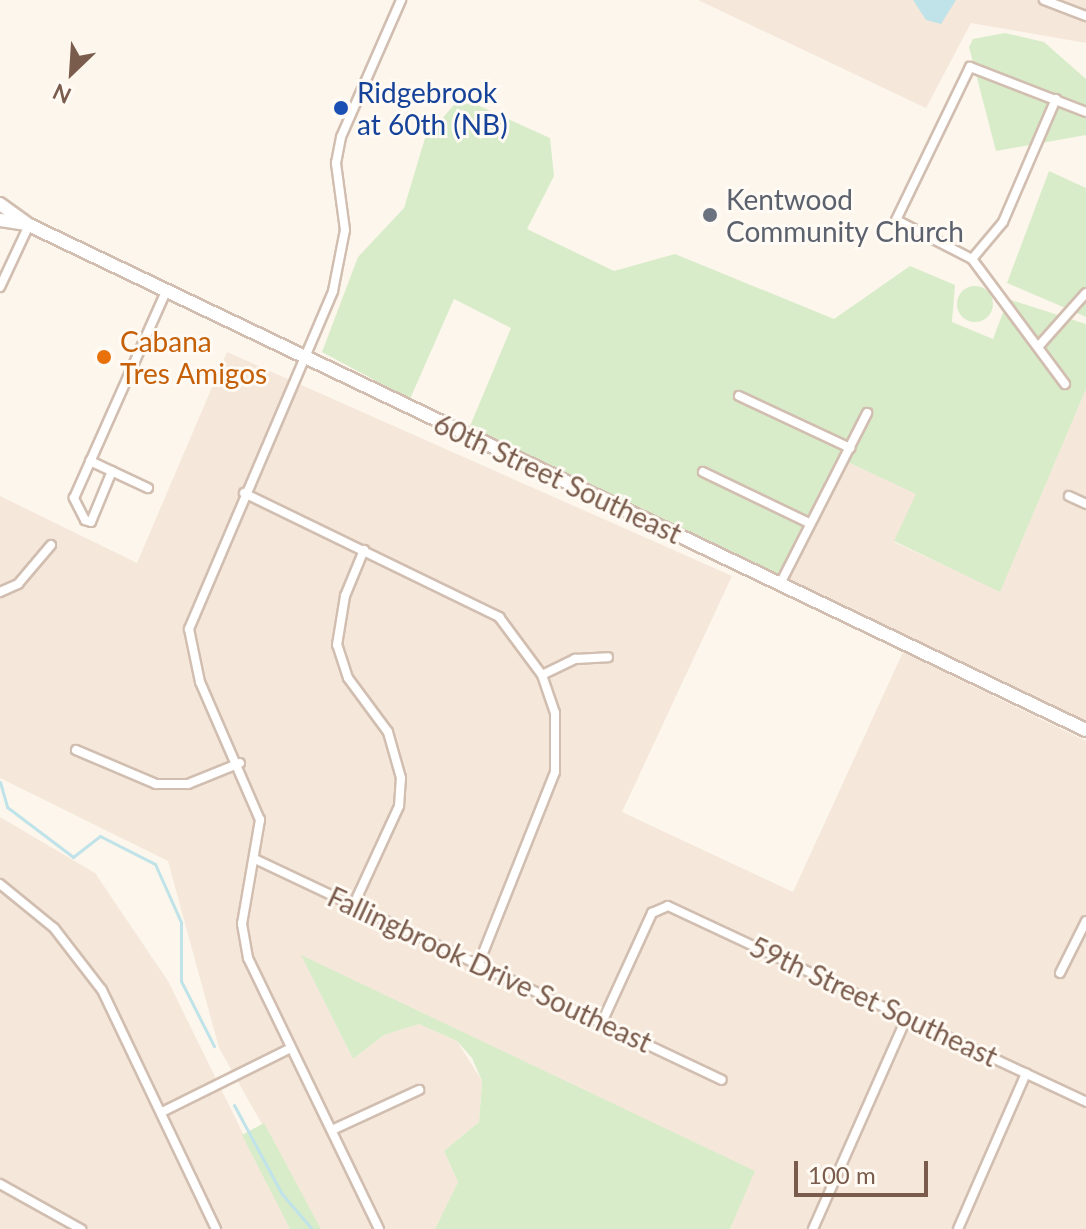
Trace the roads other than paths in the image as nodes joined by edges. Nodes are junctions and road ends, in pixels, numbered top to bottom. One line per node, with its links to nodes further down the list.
1 (401, 0): 14 (street)
2 (1044, 0): 3 (street)
3 (1086, 16)
4 (1056, 99): 5 (street); 9 (street); 9 (street)
5 (1086, 112)
6 (0, 204): 8 (main road, 60th Street Southeast)
7 (0, 220): 8 (main road, 60th Street Southeast)
8 (29, 225): 10 (street); 11 (main road, 60th Street Southeast)
9 (972, 259): 13 (street)
10 (0, 287)
11 (166, 291): 14 (main road, 60th Street Southeast); 19 (street)
12 (1086, 293): 13 (street)
13 (1038, 347): 15 (street)
14 (304, 358): 23 (street); 29 (main road, 60th Street Southeast)
15 (1065, 384)
16 (739, 396): 18 (street)
17 (867, 413): 18 (street)
18 (850, 448): 26 (street)
19 (90, 461): 20 (street); 20 (street)
20 (112, 471): 22 (street)
21 (703, 472): 26 (street)
22 (148, 488)
23 (244, 493): 28 (street); 35 (street)
24 (1069, 496): 25 (street)
25 (1086, 504)
26 (809, 523): 29 (street)
27 (51, 545): 30 (street)
28 (364, 550): 32 (street); 38 (street)
29 (780, 584): 33 (main road, 60th Street Southeast)
30 (0, 592)
31 (608, 657): 32 (street)
32 (542, 675): 40 (street)
33 (1086, 730)
34 (76, 750): 35 (street)
35 (240, 763): 36 (street)
36 (257, 860): 38 (street, Fallingbrook Drive Southeast); 44 (street)
37 (0, 884): 49 (street)
38 (354, 904): 40 (street, Fallingbrook Drive Southeast)
39 (1086, 921): 41 (street)
40 (479, 963): 43 (street, Fallingbrook Drive Southeast)
41 (1060, 973)
42 (907, 1017): 43 (street, 59th Street Southeast); 45 (street, 59th Street Southeast); 55 (street)
43 (603, 1020): 46 (street, Fallingbrook Drive Southeast)
44 (291, 1048): 49 (street); 50 (street)
45 (1026, 1073): 48 (street, 59th Street Southeast); 56 (street)
46 (722, 1080)
47 (419, 1090): 50 (street)
48 (1086, 1102)
49 (162, 1112): 53 (street)
50 (332, 1130): 54 (street)
51 (0, 1184): 52 (street)
52 (81, 1229)
53 (216, 1229)
54 (379, 1229)
55 (813, 1229)
56 (958, 1229)

